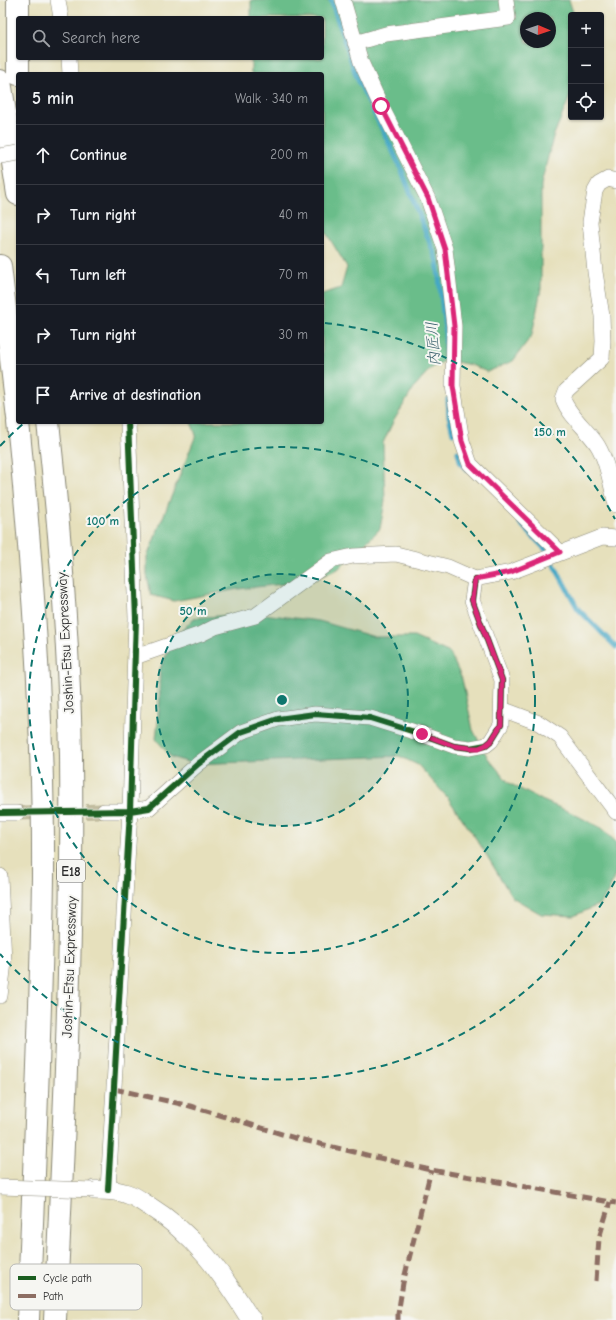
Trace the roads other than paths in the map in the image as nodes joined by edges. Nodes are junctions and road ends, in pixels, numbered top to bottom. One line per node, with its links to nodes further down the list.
1 (18, 0): 5 (highway)
2 (58, 0): 6 (street)
3 (343, 0): 7 (street)
4 (506, 0): 7 (street)
5 (18, 16)
6 (61, 16)
7 (355, 43): 26 (street)
8 (18, 60): 10 (highway)
9 (69, 60): 11 (street)
10 (18, 72)
11 (70, 72)
12 (0, 81): 15 (highway)
13 (16, 153): 14 (street, bridge)
14 (0, 156)
15 (16, 181)
16 (616, 181): 23 (street)
17 (0, 266): 18 (highway)
18 (16, 401)
19 (18, 424): 40 (highway, Joshin-Etsu Expressway / E18)
20 (48, 424): 24 (highway, Joshin-Etsu Expressway / E18)
21 (54, 424): 24 (highway)
22 (128, 424): 28 (street)
23 (616, 505)
24 (58, 516): 41 (highway, Joshin-Etsu Expressway / E18)
25 (616, 538): 26 (street)
26 (560, 552): 27 (street)
27 (475, 579): 28 (street); 29 (street)
28 (135, 657): 31 (street)
29 (502, 708): 31 (street); 32 (street)
30 (104, 811): 31 (street)
31 (130, 811): 39 (street)
32 (616, 812)
33 (0, 813): 34 (street)
34 (17, 813)
35 (0, 876): 36 (street)
36 (2, 960): 37 (street)
37 (0, 996)
38 (0, 1187): 39 (street, bridge)
39 (101, 1190): 46 (street)
40 (30, 1264)
41 (58, 1264)
42 (28, 1310): 44 (highway, Joshin-Etsu Expressway / E18)
43 (56, 1310): 45 (highway, Joshin-Etsu Expressway / E18)
44 (28, 1320)
45 (56, 1320)
46 (252, 1320)

